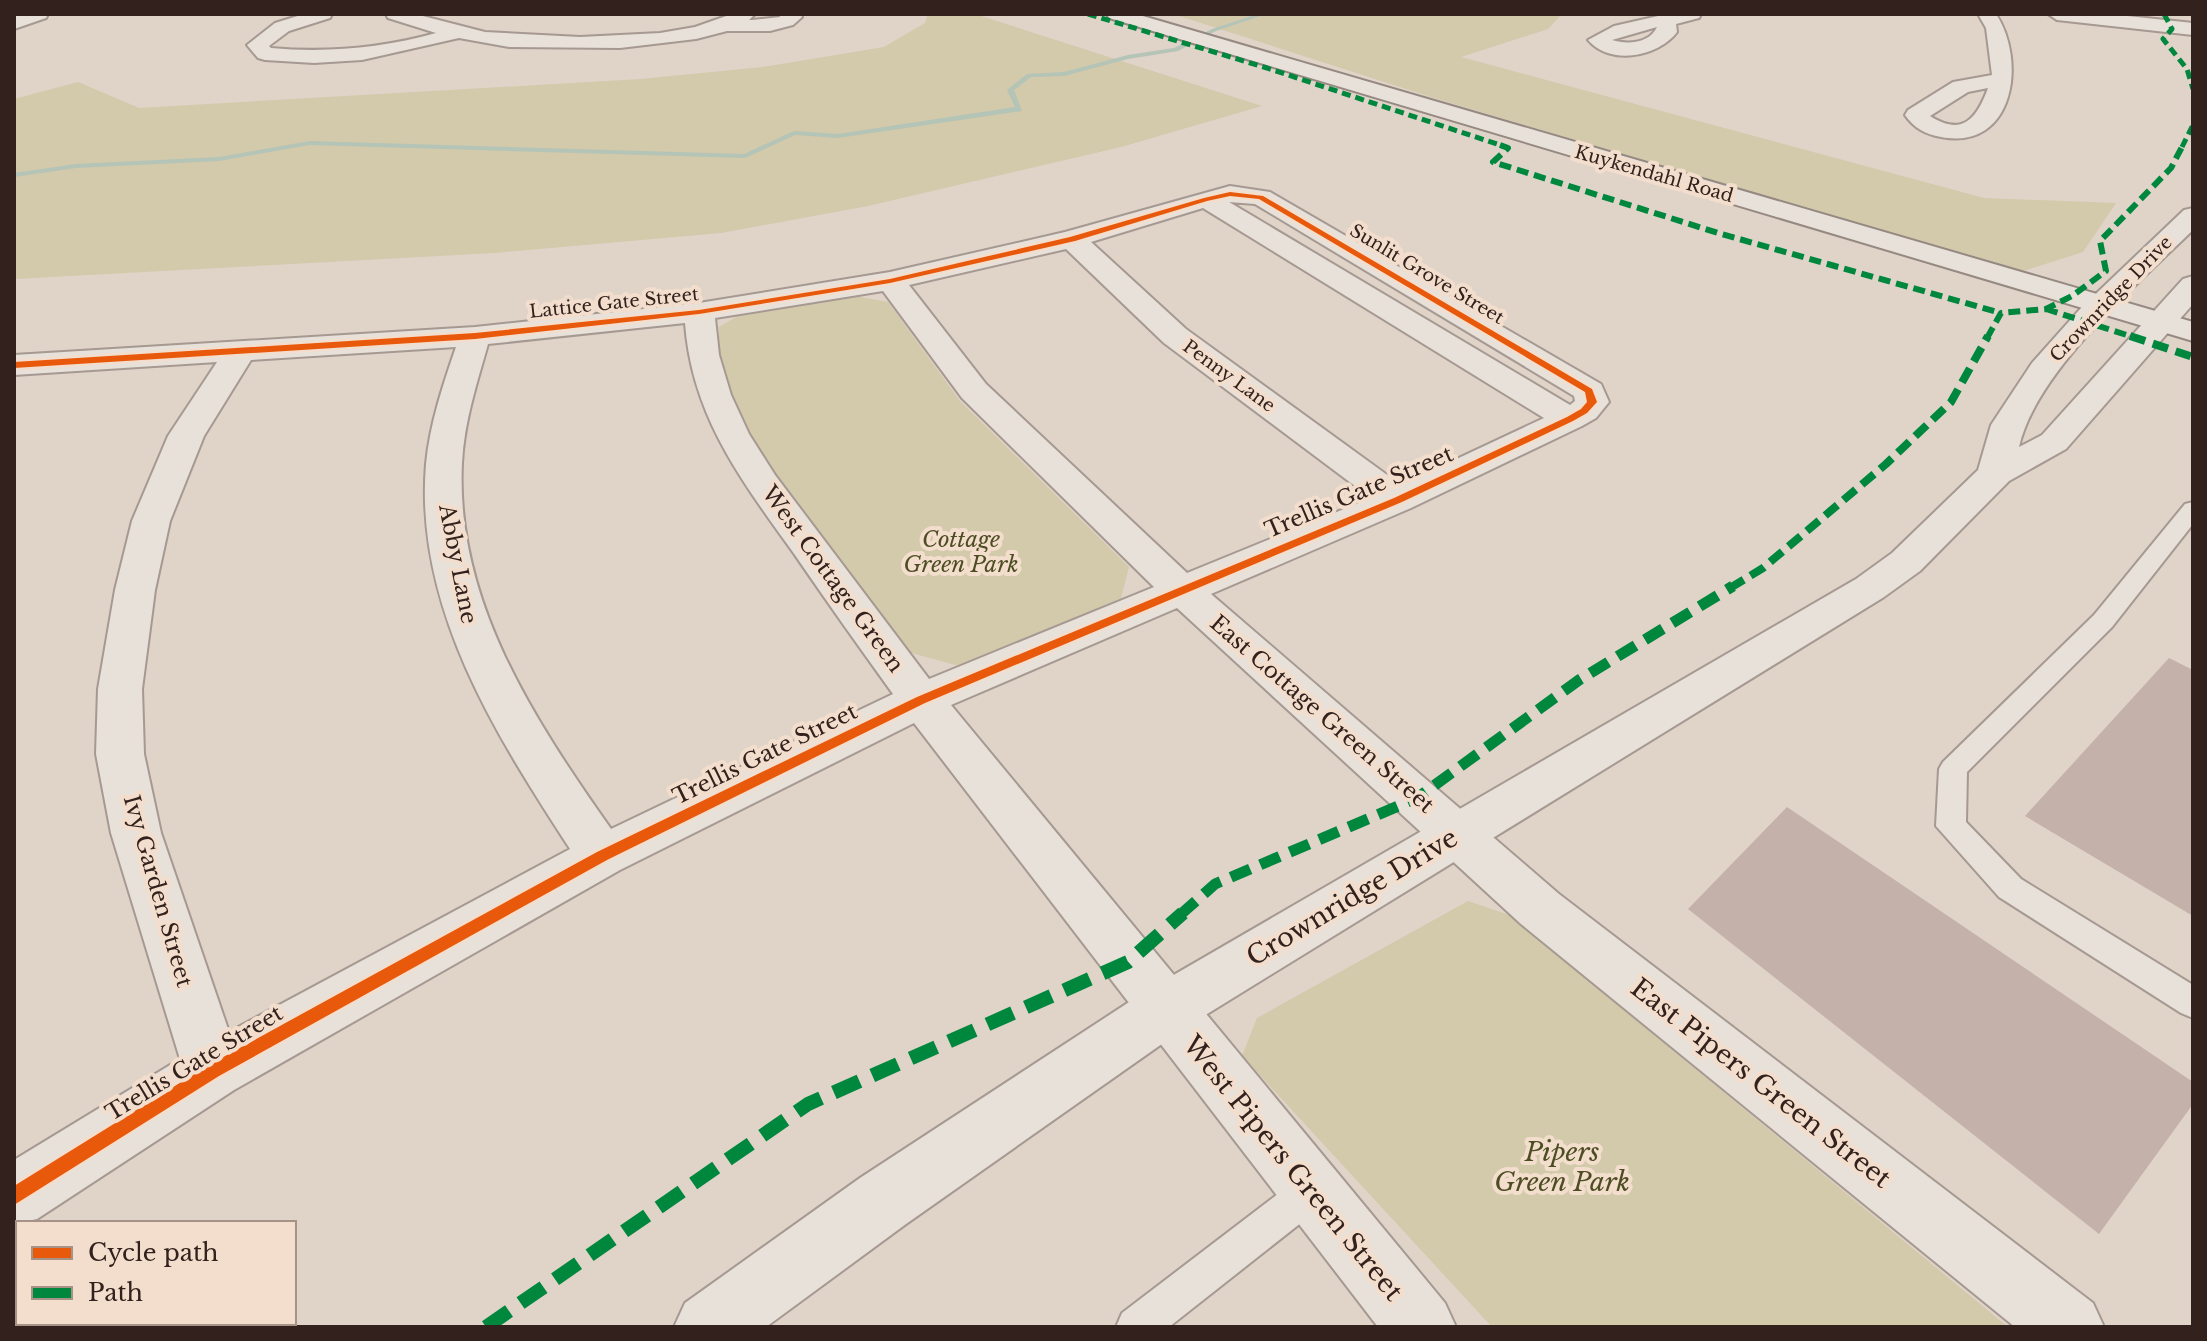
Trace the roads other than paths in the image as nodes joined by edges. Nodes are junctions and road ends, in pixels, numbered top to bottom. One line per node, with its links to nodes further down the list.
1 (39, 14): 12 (street)
2 (323, 14): 16 (street)
3 (395, 14): 16 (street)
4 (746, 14): 14 (street)
5 (788, 14): 14 (street)
6 (1116, 14): 22 (street, Kuykendahl Road)
7 (1692, 14): 13 (street)
8 (1987, 14): 17 (street)
9 (2057, 14): 15 (street)
10 (2132, 14): 11 (street)
11 (2193, 20)
12 (14, 23)
13 (1666, 23)
14 (727, 25): 16 (street)
15 (2193, 29)
16 (456, 33)
17 (2003, 79)
18 (2193, 216): 22 (street, Crownridge Drive)
19 (1072, 239): 20 (street, Lattice Gate Street); 29 (street, Lattice Gate Street); 31 (street, Penny Lane)
20 (890, 281): 23 (street, Lattice Gate Street); 33 (street, East Cottage Green Street)
21 (2193, 285): 24 (street, Crownridge Drive)
22 (2102, 305): 24 (street, Kuykendahl Road); 30 (street, Crownridge Drive)
23 (699, 312): 26 (street, Lattice Gate Street); 34 (street, West Cottage Green)
24 (2161, 323): 25 (street, Kuykendahl Road); 30 (street, Crownridge Drive)
25 (2193, 332)
26 (475, 336): 27 (street, Lattice Gate Street); 36 (street, Abby Lane)
27 (241, 350): 28 (street, Lattice Gate Street); 39 (street, Ivy Garden Street)
28 (14, 365)
29 (1570, 419): 31 (street, Trellis Gate Street)
30 (1996, 473): 35 (street, Crownridge Drive)
31 (1398, 500): 33 (street, Trellis Gate Street)
32 (2193, 509): 37 (lane)
33 (1181, 590): 34 (street, Trellis Gate Street); 35 (street, East Cottage Green Street)
34 (921, 700): 36 (street, Trellis Gate Street); 38 (street, West Cottage Green)
35 (1458, 834): 38 (street, Crownridge Drive); 45 (street, East Pipers Green Street)
36 (602, 856): 39 (street, Trellis Gate Street)
37 (2193, 1003)
38 (1166, 1009): 40 (street, West Pipers Green Street); 42 (street, Crownridge Drive)
39 (213, 1071): 41 (street, Trellis Gate Street)
40 (1312, 1191): 43 (lane); 44 (street, West Pipers Green Street)
41 (14, 1196)
42 (709, 1327)
43 (1136, 1327)
44 (1421, 1327)
45 (2069, 1327)

